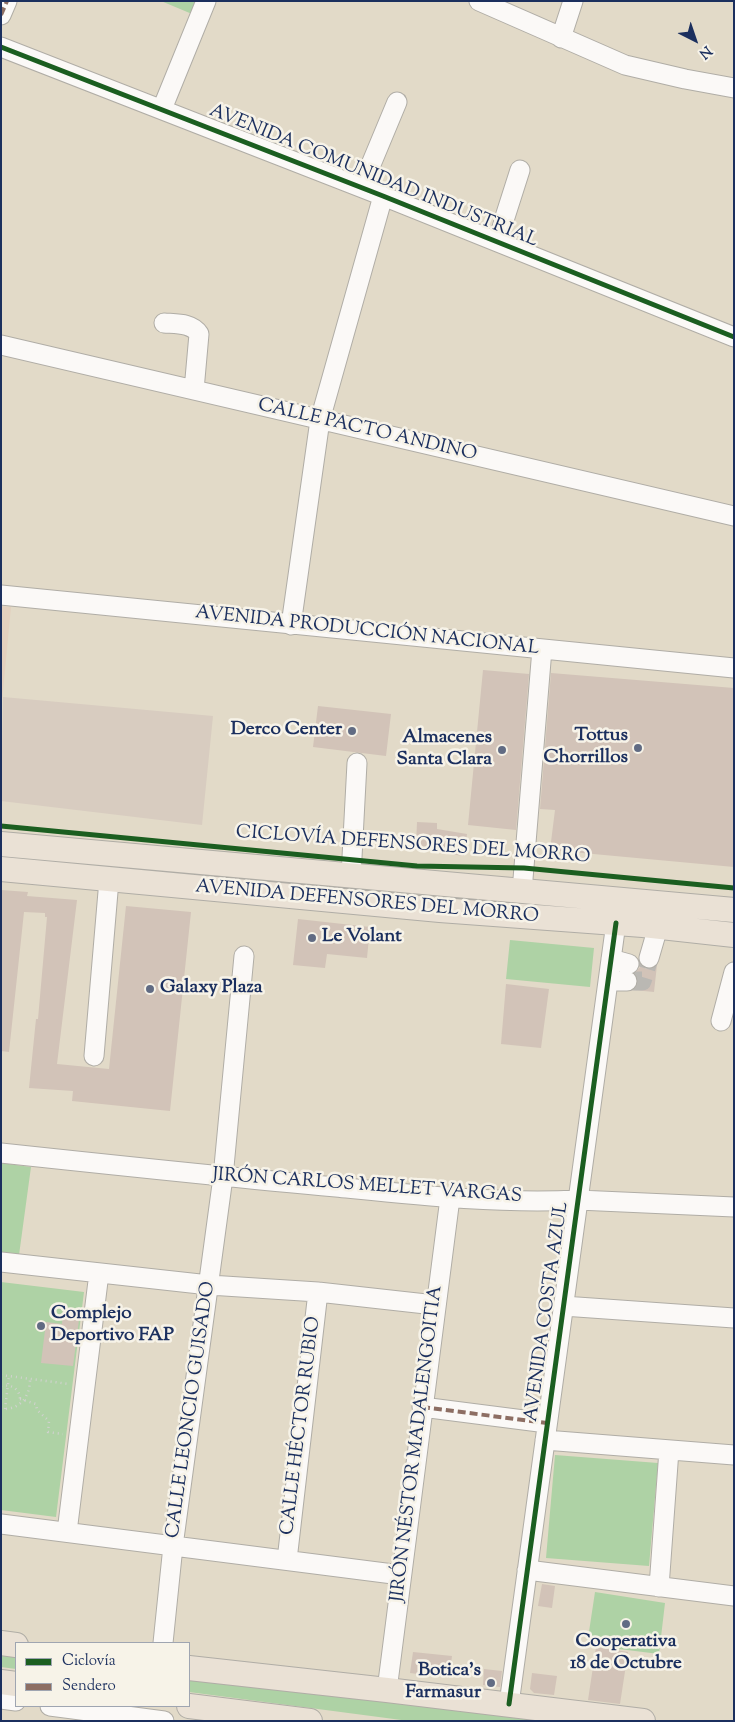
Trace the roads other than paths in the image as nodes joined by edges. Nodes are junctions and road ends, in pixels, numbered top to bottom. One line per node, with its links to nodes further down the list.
1 (7, 1): 5 (street)
2 (206, 1): 10 (street)
3 (479, 1): 6 (street)
4 (573, 1): 6 (street)
5 (1, 15)
6 (561, 38): 8 (street)
7 (1, 47): 10 (street, AVENIDA COMUNIDAD INDUSTRIAL)
8 (734, 88)
9 (397, 102): 12 (street)
10 (162, 109): 12 (street, AVENIDA COMUNIDAD INDUSTRIAL)
11 (520, 170): 14 (street)
12 (363, 188): 13 (street, AVENIDA COMUNIDAD INDUSTRIAL)
13 (383, 196): 14 (street, AVENIDA COMUNIDAD INDUSTRIAL); 19 (street)
14 (498, 242): 16 (street, AVENIDA COMUNIDAD INDUSTRIAL)
15 (164, 323): 18 (street)
16 (734, 337)
17 (1, 345): 18 (street, CALLE PACTO ANDINO)
18 (194, 390): 19 (street, CALLE PACTO ANDINO)
19 (320, 420): 20 (street, CALLE PACTO ANDINO); 22 (street)
20 (734, 516)
21 (1, 595): 22 (street, AVENIDA PRODUCCIÓN NACIONAL)
22 (291, 625): 23 (street, AVENIDA PRODUCCIÓN NACIONAL)
23 (542, 650): 24 (street, AVENIDA PRODUCCIÓN NACIONAL); 30 (street)
24 (734, 668)
25 (357, 763): 28 (street)
26 (6, 845): 27 (main road); 28 (main road, AVENIDA DEFENSORES DEL MORRO)
27 (6, 869): 29 (main road, AVENIDA DEFENSORES DEL MORRO)
28 (351, 876): 30 (main road, AVENIDA DEFENSORES DEL MORRO)
29 (110, 880): 32 (main road, AVENIDA DEFENSORES DEL MORRO); 41 (street)
30 (522, 891): 31 (main road, AVENIDA DEFENSORES DEL MORRO)
31 (734, 910)
32 (616, 924): 33 (main road, AVENIDA DEFENSORES DEL MORRO); 37 (street, AVENIDA COSTA AZUL)
33 (658, 927): 34 (main road, AVENIDA DEFENSORES DEL MORRO); 36 (street)
34 (734, 935)
35 (244, 956): 43 (street, CALLE LEONCIO GUISADO)
36 (648, 958)
37 (611, 959): 39 (street, AVENIDA COSTA AZUL); 39 (street)
38 (734, 972): 40 (street)
39 (608, 981): 45 (street, AVENIDA COSTA AZUL)
40 (721, 1021)
41 (94, 1056)
42 (1, 1153): 43 (street, JIRÓN CARLOS MELLET VARGAS)
43 (223, 1177): 44 (street, JIRÓN CARLOS MELLET VARGAS); 49 (street, CALLE LEONCIO GUISADO)
44 (450, 1198): 45 (street, JIRÓN CARLOS MELLET VARGAS); 51 (street, JIRÓN NÉSTOR MADALENGOITIA)
45 (578, 1200): 46 (street, JIRÓN CARLOS MELLET VARGAS); 52 (street, AVENIDA COSTA AZUL)
46 (734, 1207)
47 (1, 1262): 48 (street)
48 (99, 1273): 49 (street); 59 (street)
49 (209, 1285): 50 (street); 60 (street, CALLE LEONCIO GUISADO)
50 (318, 1292): 51 (street); 61 (street, CALLE HÉCTOR RUBIO)
51 (435, 1305): 54 (street, JIRÓN NÉSTOR MADALENGOITIA)
52 (564, 1306): 53 (street); 55 (street, AVENIDA COSTA AZUL)
53 (734, 1318)
54 (422, 1407): 55 (street); 63 (street, JIRÓN NÉSTOR MADALENGOITIA)
55 (546, 1432): 56 (street); 62 (street, AVENIDA COSTA AZUL)
56 (670, 1450): 57 (street); 64 (street)
57 (734, 1455)
58 (1, 1524): 59 (street)
59 (67, 1532): 60 (street)
60 (173, 1546): 61 (street); 66 (street, CALLE LEONCIO GUISADO)
61 (287, 1560): 63 (street)
62 (527, 1570): 64 (street); 75 (street, AVENIDA COSTA AZUL)
63 (401, 1575): 72 (street, JIRÓN NÉSTOR MADALENGOITIA)
64 (659, 1587): 65 (street)
65 (734, 1596)
66 (163, 1642)
67 (1, 1643): 68 (main road)
68 (15, 1645)
69 (190, 1668): 72 (main road)
70 (1, 1682): 71 (main road)
71 (15, 1684)
72 (387, 1690): 75 (main road)
73 (1, 1699): 74 (street)
74 (15, 1701)
75 (509, 1704): 81 (main road)
76 (190, 1706): 78 (main road)
77 (58, 1707): 79 (street)
78 (252, 1717): 80 (main road)
79 (164, 1721)
80 (310, 1721)
81 (643, 1721)

